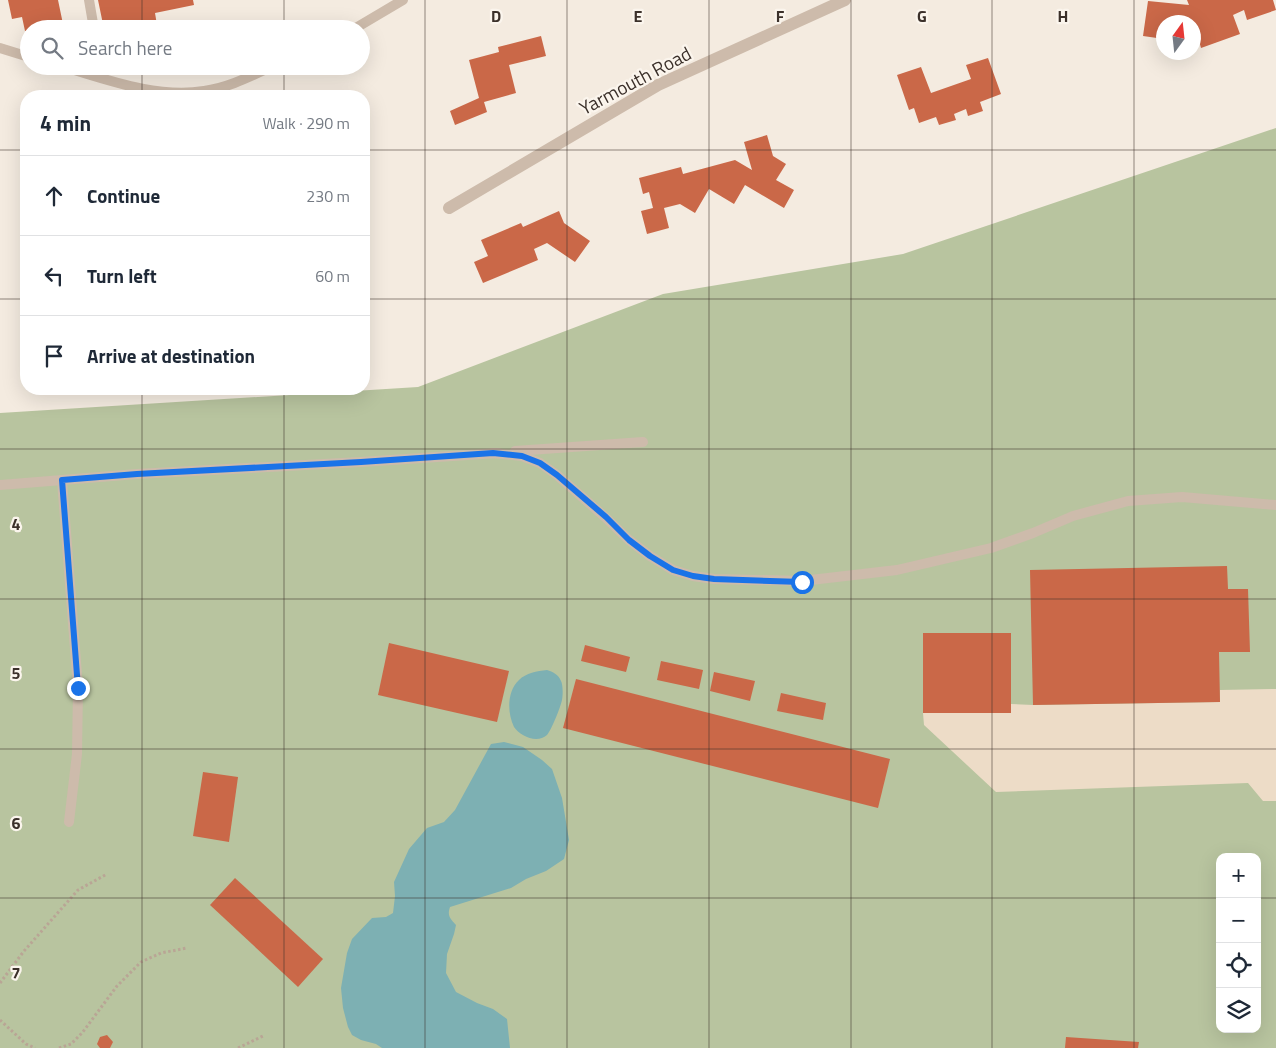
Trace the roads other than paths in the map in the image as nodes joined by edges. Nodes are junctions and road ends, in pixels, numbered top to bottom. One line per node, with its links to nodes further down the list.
1 (89, 0): 4 (lane)
2 (402, 0): 5 (lane)
3 (846, 0): 14 (street, Yarmouth Road)
4 (92, 20)
5 (369, 20)
6 (0, 48): 7 (lane)
7 (20, 54)
8 (90, 75): 11 (lane)
9 (99, 75): 11 (lane)
10 (252, 75): 13 (lane)
11 (99, 78): 12 (lane)
12 (154, 90)
13 (210, 90)
14 (450, 208)
15 (643, 442): 16 (lane)
16 (493, 453): 17 (lane); 19 (lane)
17 (62, 480): 18 (lane); 20 (lane)
18 (0, 485)
19 (1276, 505)
20 (69, 822)

